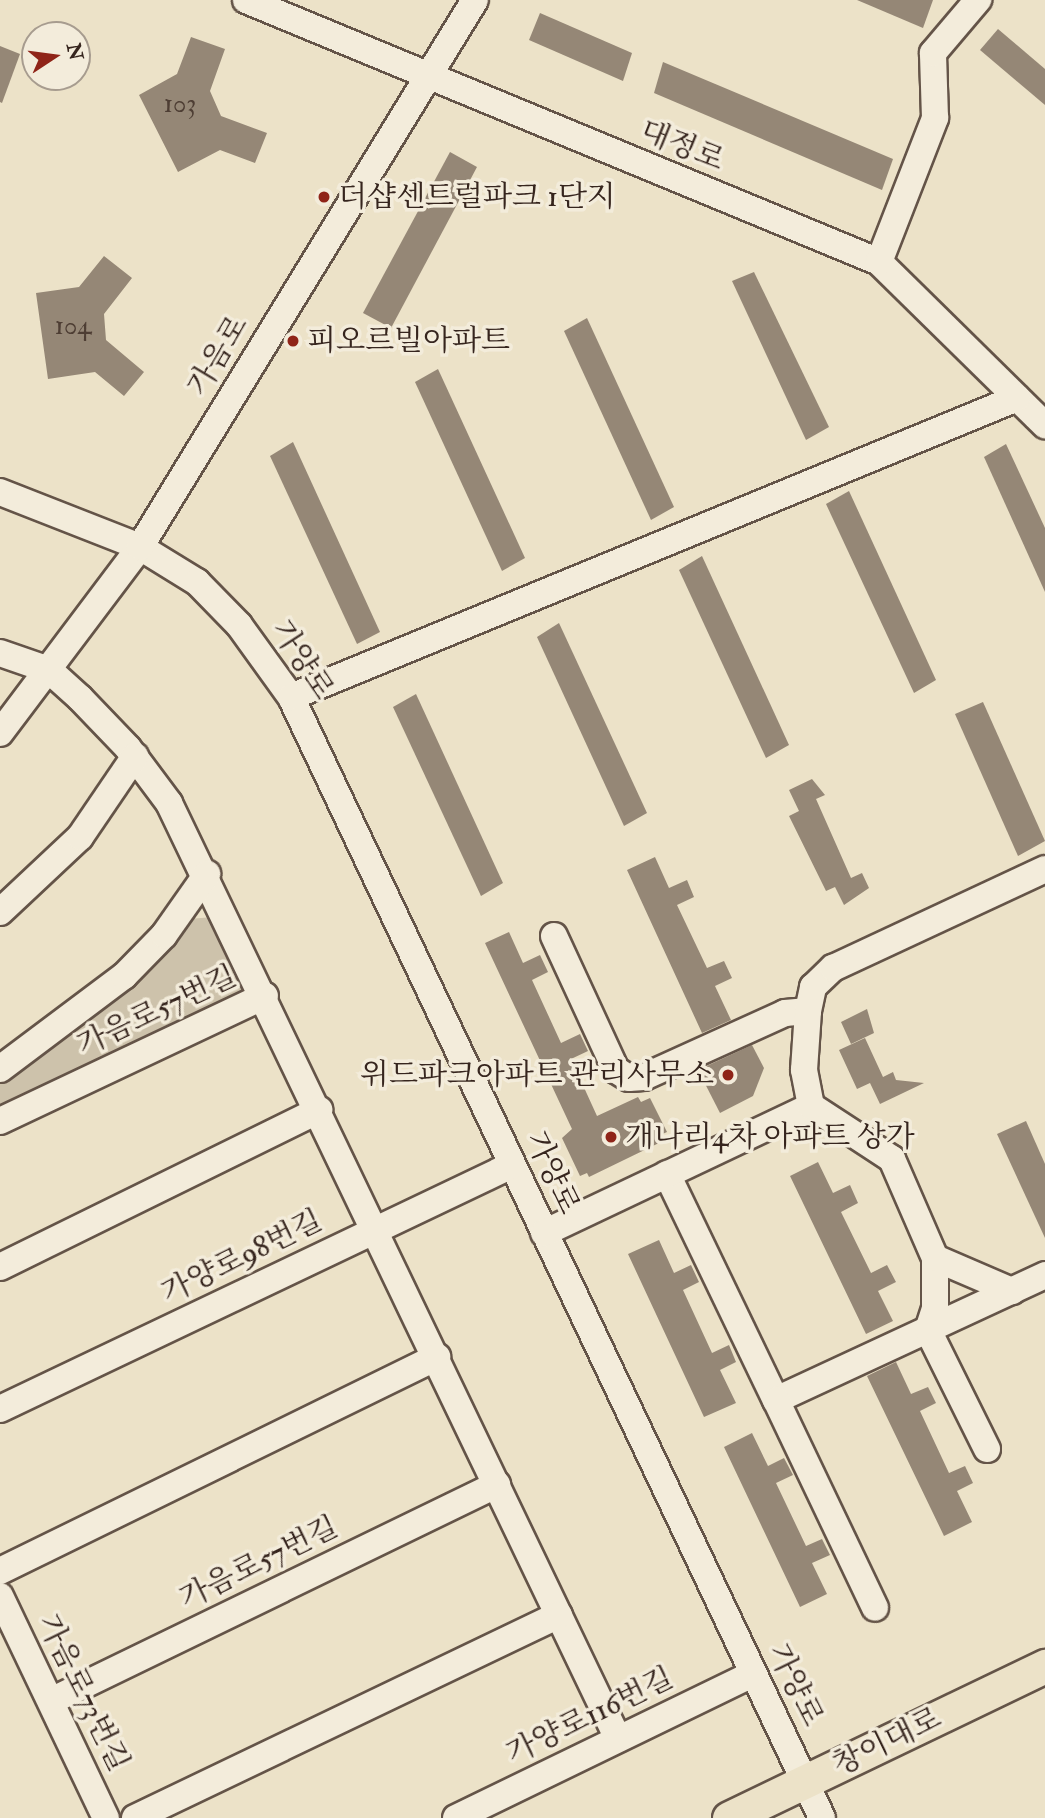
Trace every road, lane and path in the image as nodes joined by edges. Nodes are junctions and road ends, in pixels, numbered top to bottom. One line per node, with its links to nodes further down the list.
1 (246, 0): 4 (street, 대정로)
2 (475, 0): 4 (street, 가음로)
3 (978, 0): 5 (street)
4 (427, 78): 5 (street, 대정로); 9 (street, 가음로)
5 (879, 262): 6 (street, 대정로)
6 (1017, 398): 7 (street, 대정로); 12 (street)
7 (1045, 425)
8 (0, 492): 9 (street, 가양로)
9 (140, 547): 11 (street, 가음로); 12 (street, 가양로)
10 (0, 653): 11 (street)
11 (49, 670): 13 (street, 가음로); 14 (street, 가음로57번길)
12 (291, 696): 25 (street, 가양로)
13 (0, 733)
14 (135, 757): 16 (street, 가음로57번길); 17 (street)
15 (1045, 869): 20 (street)
16 (208, 874): 19 (street, 가음로57번길); 21 (street, 가음로57번길)
17 (0, 912)
18 (554, 936): 20 (street)
19 (265, 996): 23 (street, 가음로57번길); 24 (street, 가음로57번길)
20 (808, 1011): 22 (street)
21 (0, 1069)
22 (811, 1106): 26 (street); 29 (street)
23 (319, 1110): 27 (street, 가음로57번길); 30 (street)
24 (0, 1121)
25 (512, 1165): 27 (street, 가양로98번길); 28 (street, 가양로)
26 (667, 1174): 28 (street); 35 (street)
27 (376, 1230): 34 (street, 가음로57번길); 36 (street, 가양로98번길)
28 (544, 1233): 44 (street, 가양로)
29 (935, 1258): 32 (street); 33 (street)
30 (0, 1267)
31 (1045, 1275): 32 (street)
32 (1012, 1291): 33 (street)
33 (928, 1330): 35 (street); 37 (street)
34 (436, 1357): 38 (street, 가음로57번길); 39 (street)
35 (776, 1400): 41 (street)
36 (0, 1409)
37 (987, 1449)
38 (497, 1484): 42 (street, 가음로57번길); 45 (street, 가음로57번길)
39 (0, 1571)
40 (0, 1596): 45 (street, 가음로73번길)
41 (875, 1608)
42 (559, 1615): 46 (street, 가음로57번길); 49 (street)
43 (1045, 1666): 47 (main road, 창이대로)
44 (753, 1674): 46 (street, 가양로116번길); 47 (street, 가양로)
45 (51, 1701): 48 (street, 가음로73번길)
46 (618, 1739): 50 (street, 가양로116번길)
47 (805, 1782): 51 (main road, 창이대로); 52 (street, 가양로)
48 (106, 1818)
49 (135, 1818)
50 (456, 1818)
51 (729, 1818)
52 (822, 1818)

